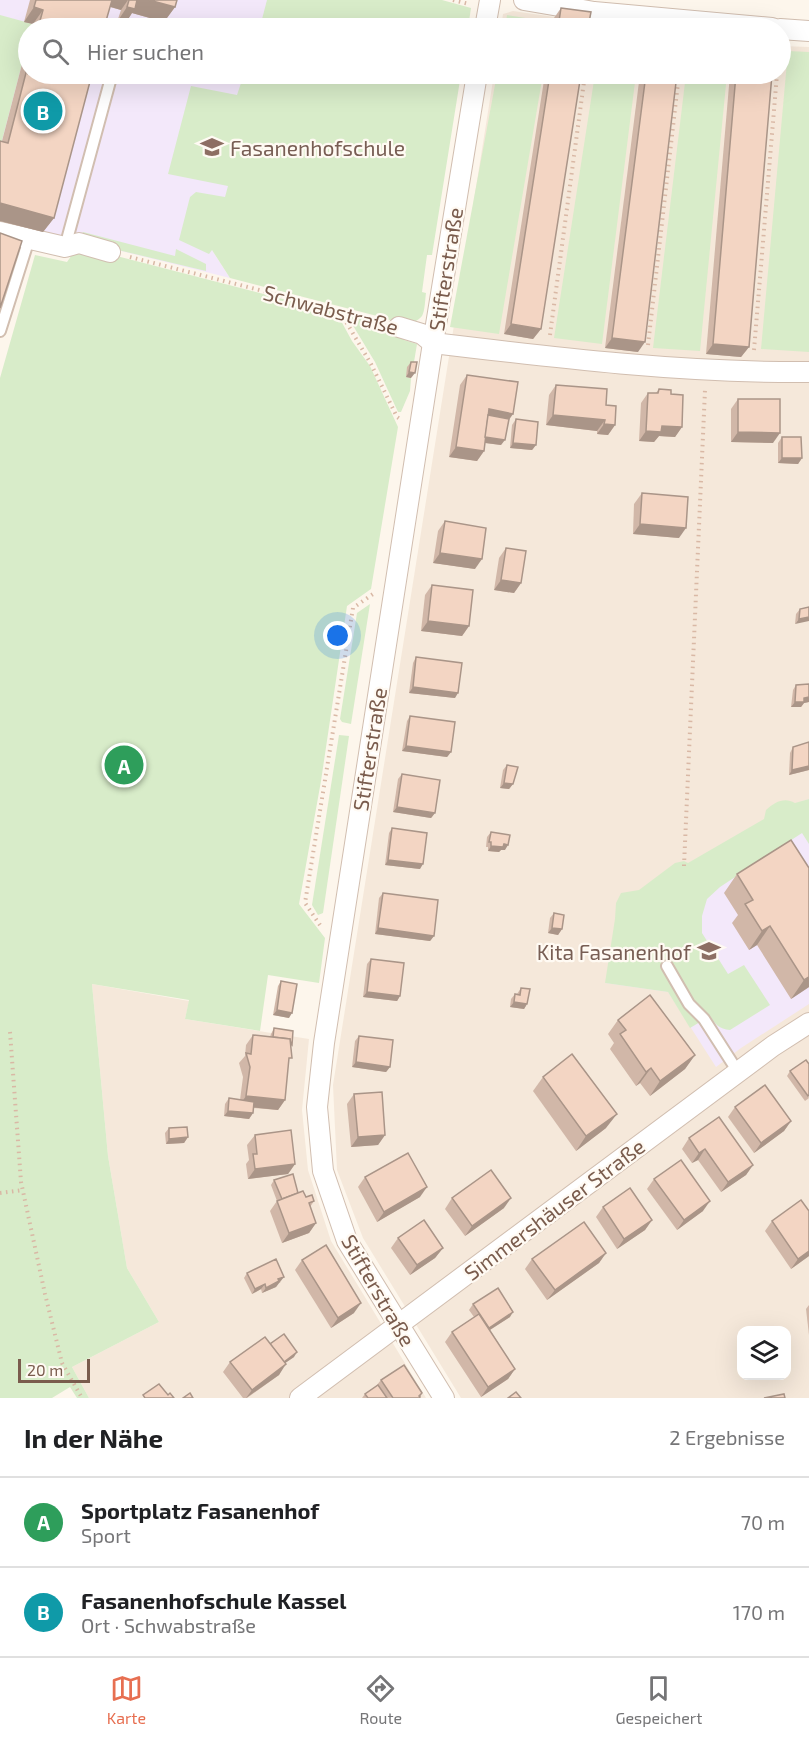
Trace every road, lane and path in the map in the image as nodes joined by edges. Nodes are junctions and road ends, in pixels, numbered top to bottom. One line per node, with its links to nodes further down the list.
1 (453, 0): 3 (path)
2 (524, 0): 5 (street)
3 (482, 3): 4 (street)
4 (484, 18)
5 (661, 18)
6 (791, 30): 7 (street)
7 (809, 31)
8 (109, 84): 15 (lane)
9 (475, 84): 20 (street, Stifterstraße)
10 (584, 84): 21 (path)
11 (678, 84): 22 (path)
12 (776, 84): 24 (path)
13 (0, 232): 14 (street)
14 (29, 239): 15 (street); 19 (lane)
15 (65, 247): 16 (street)
16 (110, 252): 17 (path, Schwabstraße)
17 (343, 311): 18 (path, Schwabstraße); 26 (path)
18 (399, 327): 20 (street, Schwabstraße)
19 (0, 331)
20 (433, 343): 21 (street, Schwabstraße); 36 (street, Stifterstraße)
21 (547, 356): 22 (street, Schwabstraße)
22 (645, 366): 23 (street, Schwabstraße)
23 (706, 370): 24 (street, Schwabstraße); 28 (path)
24 (752, 372): 25 (street, Schwabstraße)
25 (809, 372)
26 (403, 420)
27 (374, 594): 29 (path)
28 (684, 866)
29 (322, 928)
30 (667, 966): 33 (lane)
31 (809, 1023): 33 (street, Simmershäuser Straße)
32 (10, 1032): 34 (path)
33 (738, 1072): 36 (street, Simmershäuser Straße)
34 (22, 1190): 35 (path); 37 (path)
35 (0, 1193)
36 (398, 1325): 38 (street, Simmershäuser Straße); 39 (street, Stifterstraße)
37 (82, 1398)
38 (300, 1398)
39 (444, 1398)

